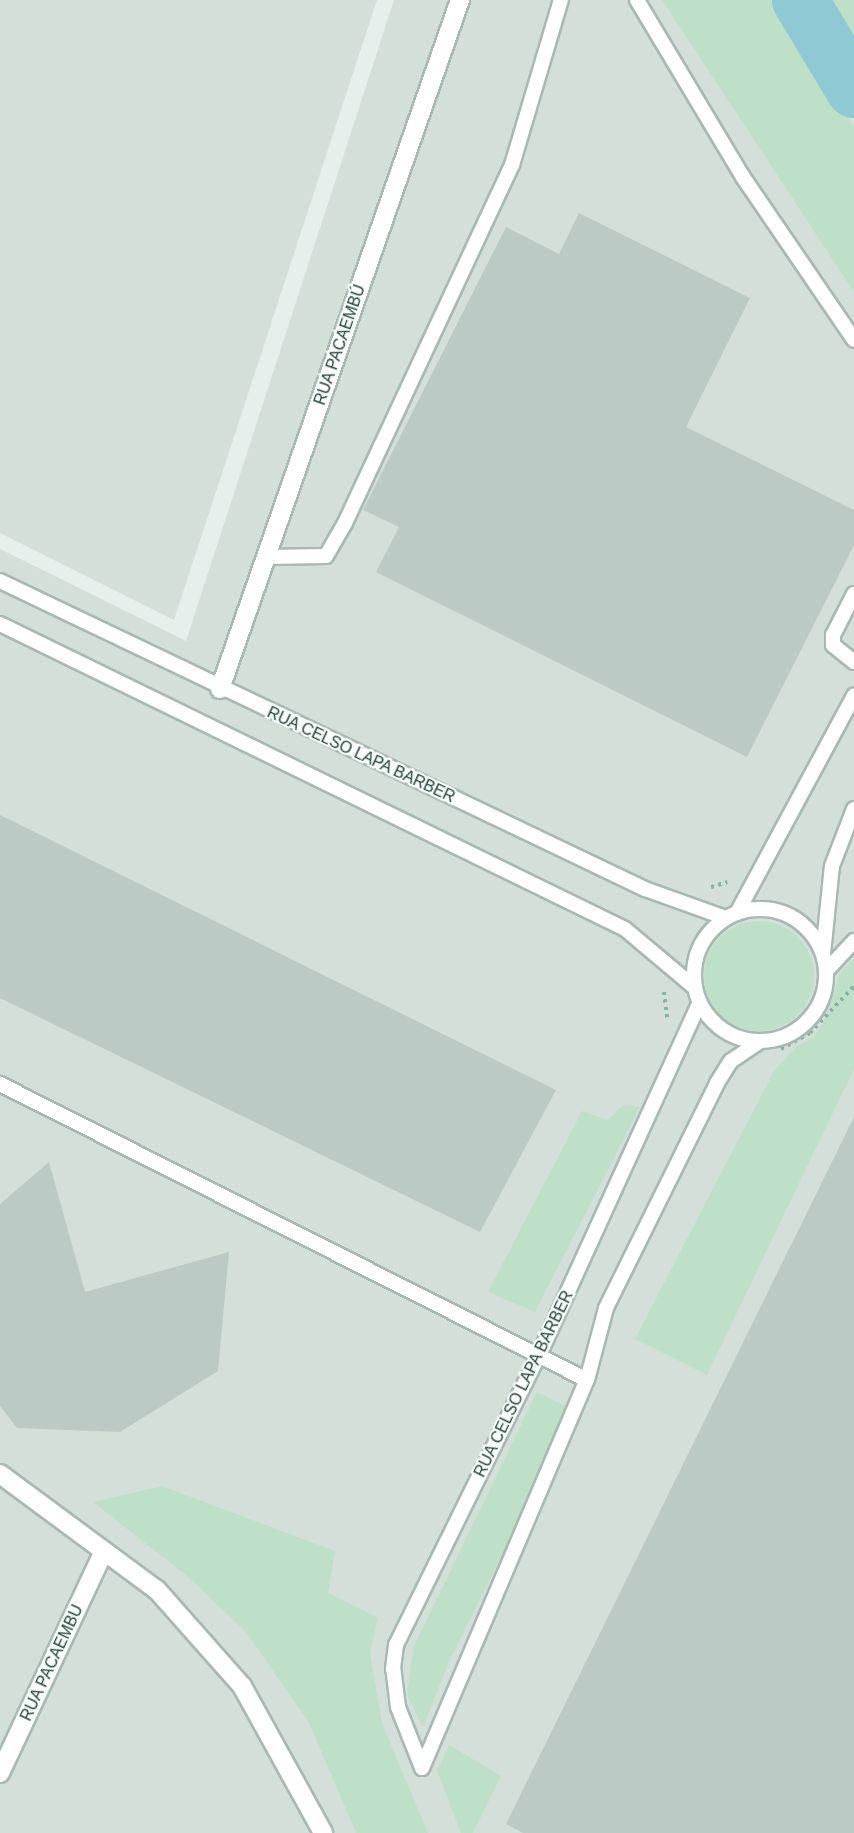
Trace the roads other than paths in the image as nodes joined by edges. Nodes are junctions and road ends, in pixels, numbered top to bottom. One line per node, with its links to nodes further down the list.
1 (460, 0): 5 (street, RUA PACAEMBÚ)
2 (561, 0): 5 (lane)
3 (638, 0): 4 (lane)
4 (854, 340)
5 (266, 556): 10 (street, RUA PACAEMBÚ)
6 (0, 582): 10 (lane, RUA CELSO LAPA BARBER)
7 (854, 594): 9 (lane)
8 (0, 624): 17 (lane)
9 (854, 662)
10 (220, 689): 13 (lane, RUA CELSO LAPA BARBER)
11 (854, 696): 13 (lane)
12 (854, 809): 15 (lane)
13 (731, 916): 15 (lane); 17 (lane)
14 (854, 940): 16 (lane)
15 (823, 954): 16 (lane)
16 (826, 970): 19 (lane)
17 (694, 987): 18 (lane)
18 (699, 1004): 19 (lane); 21 (lane, RUA CELSO LAPA BARBER)
19 (759, 1042): 22 (lane)
20 (0, 1084): 21 (lane)
21 (539, 1355): 22 (lane); 22 (lane, RUA CELSO LAPA BARBER)
22 (587, 1380)
23 (0, 1474): 24 (street)
24 (104, 1551): 25 (street, RUA PACAEMBU); 26 (street)
25 (0, 1773)
26 (323, 1833)

